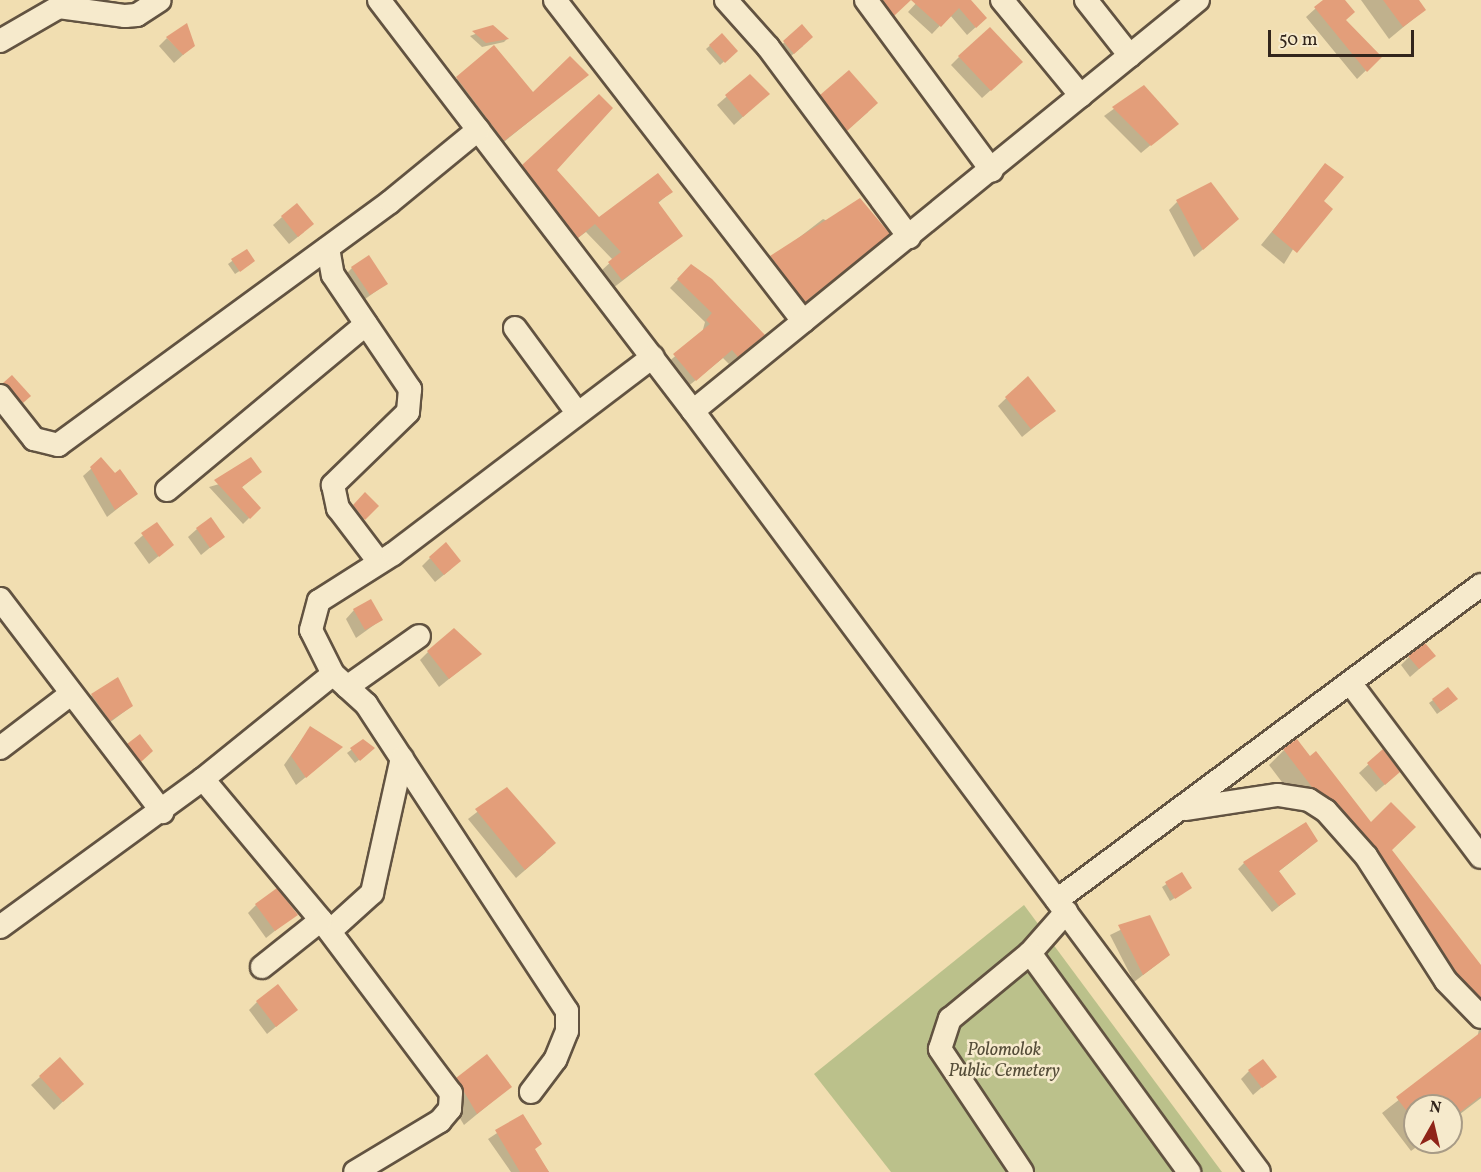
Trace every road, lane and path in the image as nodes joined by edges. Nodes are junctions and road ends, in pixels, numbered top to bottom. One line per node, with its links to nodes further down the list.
1 (160, 0): 9 (street)
2 (379, 0): 12 (street)
3 (555, 0): 16 (street)
4 (726, 0): 14 (street)
5 (866, 0): 13 (street)
6 (1002, 0): 11 (street)
7 (1086, 0): 10 (street)
8 (1198, 0): 10 (street)
9 (0, 41)
10 (1130, 56): 11 (street)
11 (1082, 96): 13 (street)
12 (478, 130): 15 (street); 19 (street)
13 (992, 171): 14 (street)
14 (909, 237): 16 (street)
15 (328, 248): 17 (street); 20 (street)
16 (803, 321): 22 (street)
17 (366, 324): 23 (street); 24 (street)
18 (515, 328): 21 (street)
19 (652, 357): 21 (street); 22 (street)
20 (0, 396)
21 (576, 411): 24 (street)
22 (693, 411): 37 (street)
23 (167, 490)
24 (379, 562): 28 (street)
25 (1481, 585): 29 (street)
26 (0, 599): 30 (street)
27 (419, 636): 28 (street)
28 (340, 680): 32 (street); 33 (street)
29 (1351, 684): 34 (street); 36 (street)
30 (71, 694): 31 (street); 35 (street)
31 (0, 748)
32 (402, 758): 38 (street); 43 (street)
33 (203, 779): 35 (street); 38 (street)
34 (1177, 811): 37 (street); 42 (street)
35 (162, 812): 39 (street)
36 (1481, 857)
37 (1062, 906): 40 (street); 47 (street)
38 (326, 926): 41 (street); 44 (street)
39 (0, 927)
40 (1030, 952): 45 (street); 46 (street)
41 (262, 967)
42 (1481, 1017)
43 (531, 1092)
44 (355, 1172)
45 (1022, 1172)
46 (1189, 1172)
47 (1259, 1172)

